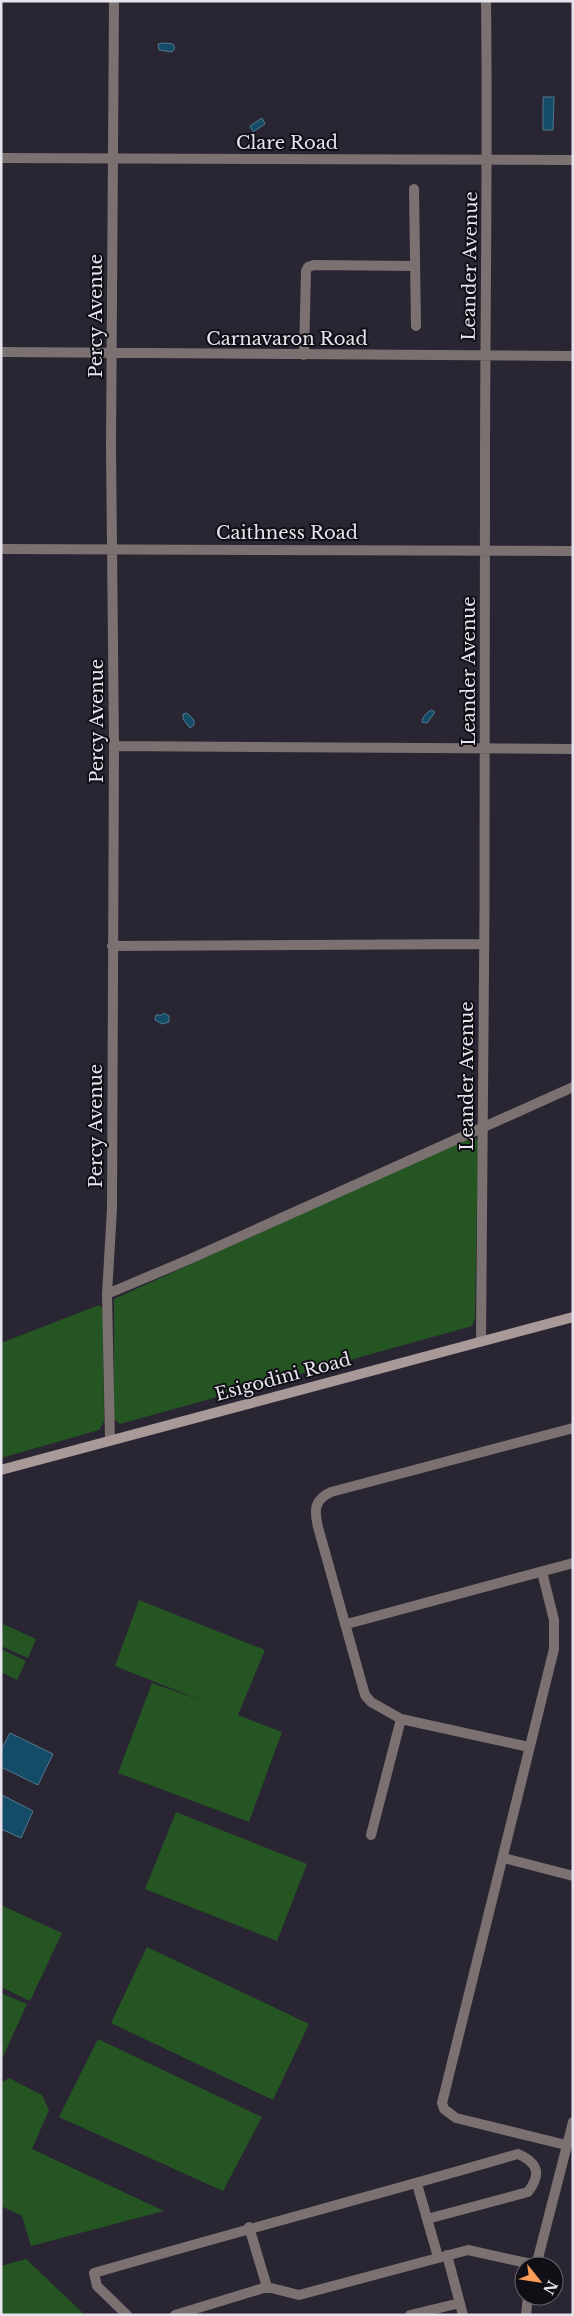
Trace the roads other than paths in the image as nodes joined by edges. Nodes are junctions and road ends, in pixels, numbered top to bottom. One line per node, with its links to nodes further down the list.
1 (114, 1): 4 (street, Percy Avenue)
2 (486, 1): 6 (street, Leander Avenue)
3 (1, 158): 4 (street, Clare Road)
4 (113, 159): 6 (street, Clare Road); 11 (street, Percy Avenue)
5 (573, 160): 6 (street, Clare Road)
6 (488, 161): 13 (street, Leander Avenue)
7 (414, 189): 8 (street)
8 (415, 266): 9 (street); 12 (street)
9 (416, 326)
10 (1, 352): 11 (street, Carnavaron Road)
11 (112, 354): 12 (street, Carnavaron Road); 16 (street, Percy Avenue)
12 (304, 355): 13 (street, Carnavaron Road)
13 (485, 356): 14 (street, Carnavaron Road); 17 (street, Leander Avenue)
14 (573, 356)
15 (1, 549): 16 (street, Caithness Road)
16 (112, 550): 17 (street, Caithness Road); 19 (street, Percy Avenue)
17 (485, 551): 18 (street, Caithness Road); 20 (street, Leander Avenue)
18 (573, 551)
19 (114, 746): 20 (street); 23 (street, Percy Avenue)
20 (485, 749): 21 (street); 22 (street, Leander Avenue)
21 (573, 749)
22 (483, 944): 23 (street); 25 (street, Leander Avenue)
23 (112, 946): 26 (street, Percy Avenue)
24 (573, 1086): 25 (street)
25 (484, 1126): 26 (street); 28 (street, Leander Avenue)
26 (107, 1294): 30 (street, Percy Avenue)
27 (573, 1317): 28 (main road, Esigodini Road)
28 (481, 1341): 30 (main road, Esigodini Road)
29 (573, 1428): 34 (street)
30 (110, 1440): 31 (main road, Esigodini Road)
31 (1, 1470)
32 (573, 1563): 33 (street)
33 (542, 1572): 34 (street); 36 (street)
34 (347, 1624): 35 (street)
35 (401, 1719): 36 (street); 37 (street)
36 (529, 1746): 38 (street)
37 (371, 1835)
38 (504, 1858): 39 (street); 41 (street)
39 (573, 1876)
40 (573, 2122): 41 (street)
41 (566, 2145): 46 (street)
42 (417, 2184): 43 (street); 43 (street); 44 (street)
43 (427, 2219): 45 (street)
44 (249, 2228): 48 (street); 50 (street)
45 (443, 2256): 47 (street); 48 (street); 49 (street)
46 (538, 2256)
47 (514, 2260)
48 (267, 2287): 51 (street)
49 (460, 2303): 52 (street); 53 (street)
50 (127, 2315)
51 (175, 2315)
52 (410, 2315)
53 (463, 2315)

